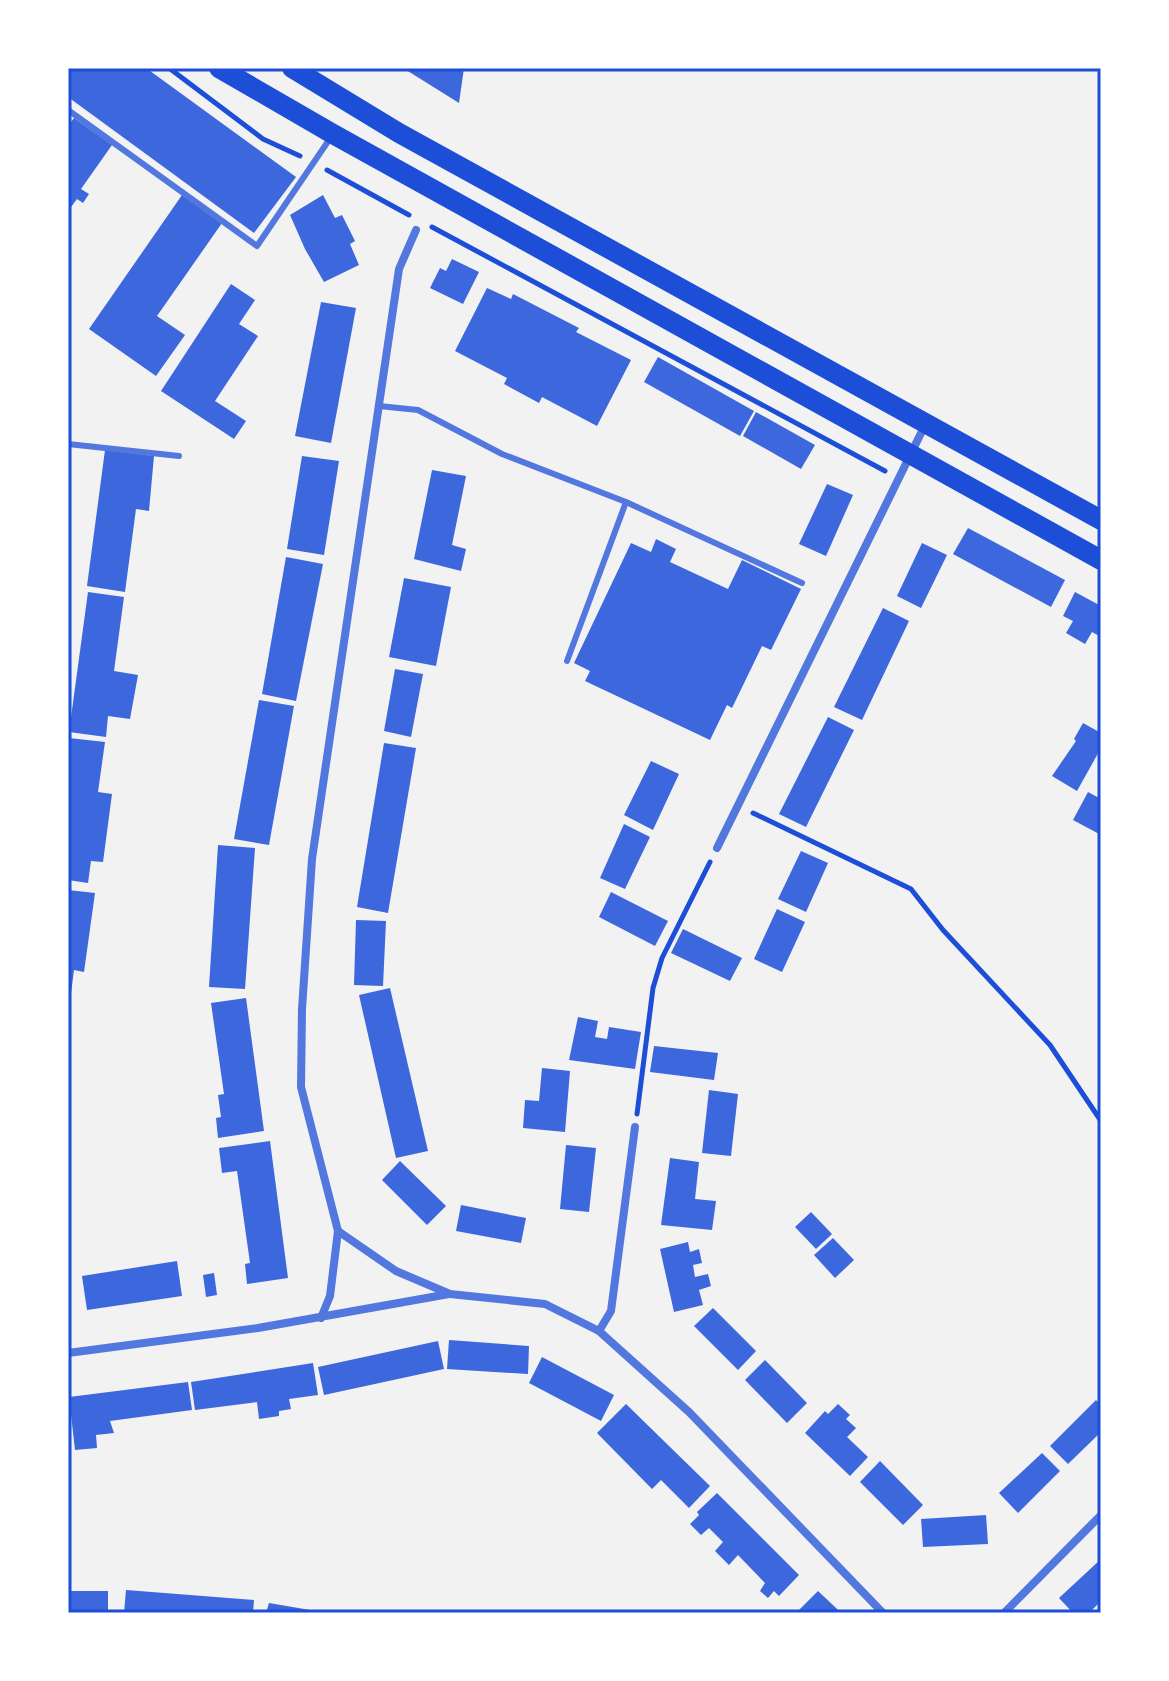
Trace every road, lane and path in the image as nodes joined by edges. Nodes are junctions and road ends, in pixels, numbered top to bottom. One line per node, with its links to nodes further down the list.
1 (169, 68): 6 (path)
2 (219, 68): 5 (main road)
3 (292, 68): 12 (main road)
4 (68, 110): 5 (lane)
5 (333, 134): 14 (main road)
6 (304, 158)
7 (318, 165): 8 (path)
8 (414, 217)
9 (428, 225): 16 (path)
10 (416, 230): 11 (street)
11 (379, 406): 17 (lane); 26 (street)
12 (925, 423): 14 (street); 18 (main road)
13 (68, 444): 15 (lane)
14 (910, 455): 19 (main road); 22 (street)
15 (179, 456)
16 (889, 473)
17 (626, 502): 20 (lane); 21 (lane)
18 (1101, 520)
19 (1101, 560)
20 (802, 583)
21 (567, 661)
22 (738, 805): 23 (street); 24 (path)
23 (717, 848): 25 (path)
24 (1101, 1121)
25 (635, 1127): 29 (street)
26 (338, 1231): 27 (street); 28 (street)
27 (450, 1294): 28 (street); 29 (street)
28 (321, 1318): 30 (street)
29 (599, 1331): 32 (street)
30 (68, 1353)
31 (1101, 1515): 33 (street)
32 (883, 1613)
33 (1004, 1613)

